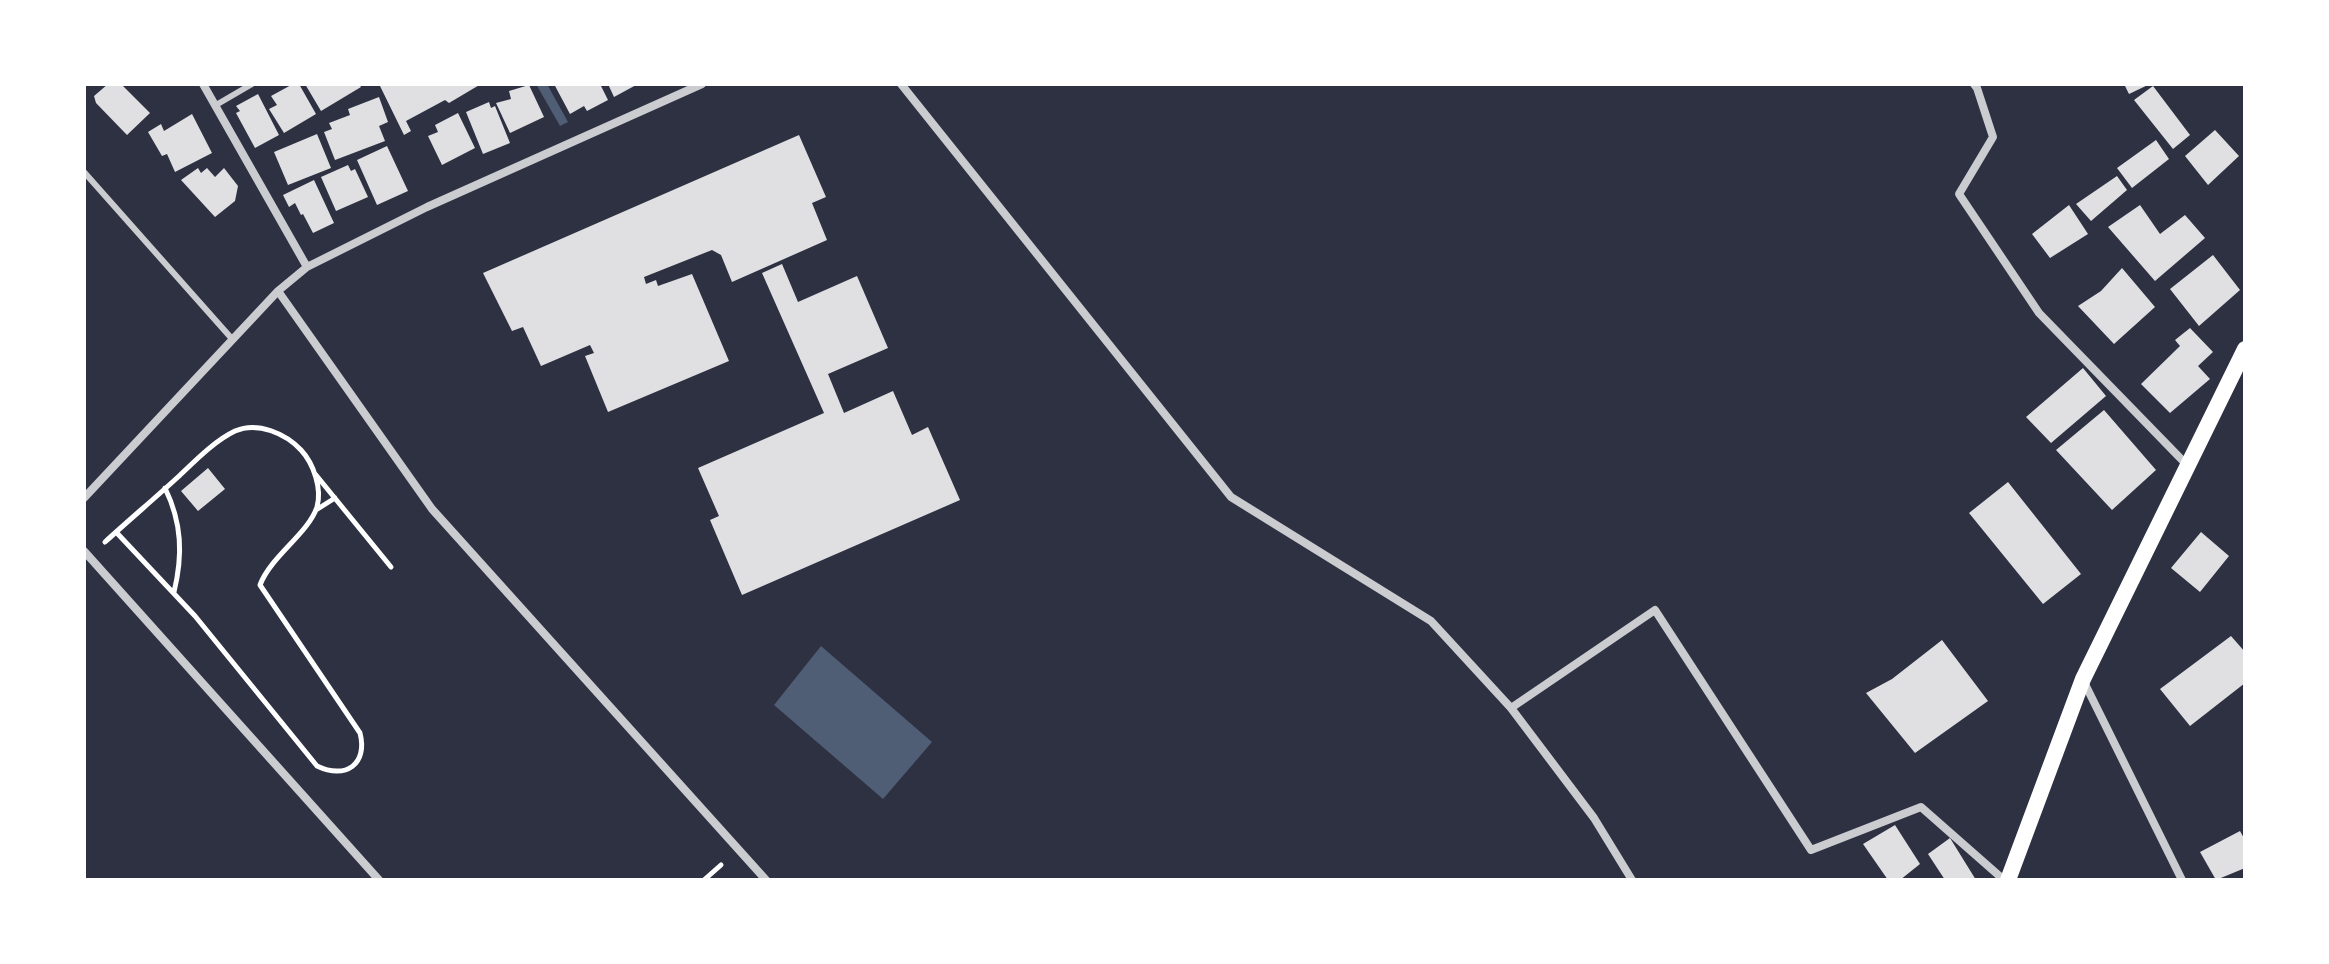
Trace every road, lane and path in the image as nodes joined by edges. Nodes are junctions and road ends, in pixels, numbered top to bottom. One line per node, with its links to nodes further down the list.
1 (203, 84): 6 (street)
2 (252, 84): 6 (lane)
3 (702, 84): 8 (street)
4 (901, 84): 23 (street)
5 (1974, 84): 12 (street)
6 (216, 105): 8 (street)
7 (84, 172): 10 (lane)
8 (307, 267): 9 (street)
9 (278, 291): 10 (street); 25 (street)
10 (233, 340): 15 (street)
11 (2245, 349): 12 (main road)
12 (2186, 464): 22 (main road)
13 (314, 473): 14 (path); 16 (path); 17 (path)
14 (165, 488): 18 (path); 21 (path)
15 (84, 498)
16 (335, 498): 17 (path); 20 (path)
17 (316, 510): 21 (path)
18 (116, 532): 19 (path); 21 (path)
19 (87, 554): 24 (street)
20 (391, 567)
21 (174, 593)
22 (2083, 679): 27 (main road); 28 (street)
23 (1511, 708): 26 (street); 27 (street)
24 (379, 880)
25 (766, 880)
26 (1632, 880)
27 (2006, 880)
28 (2182, 880)

